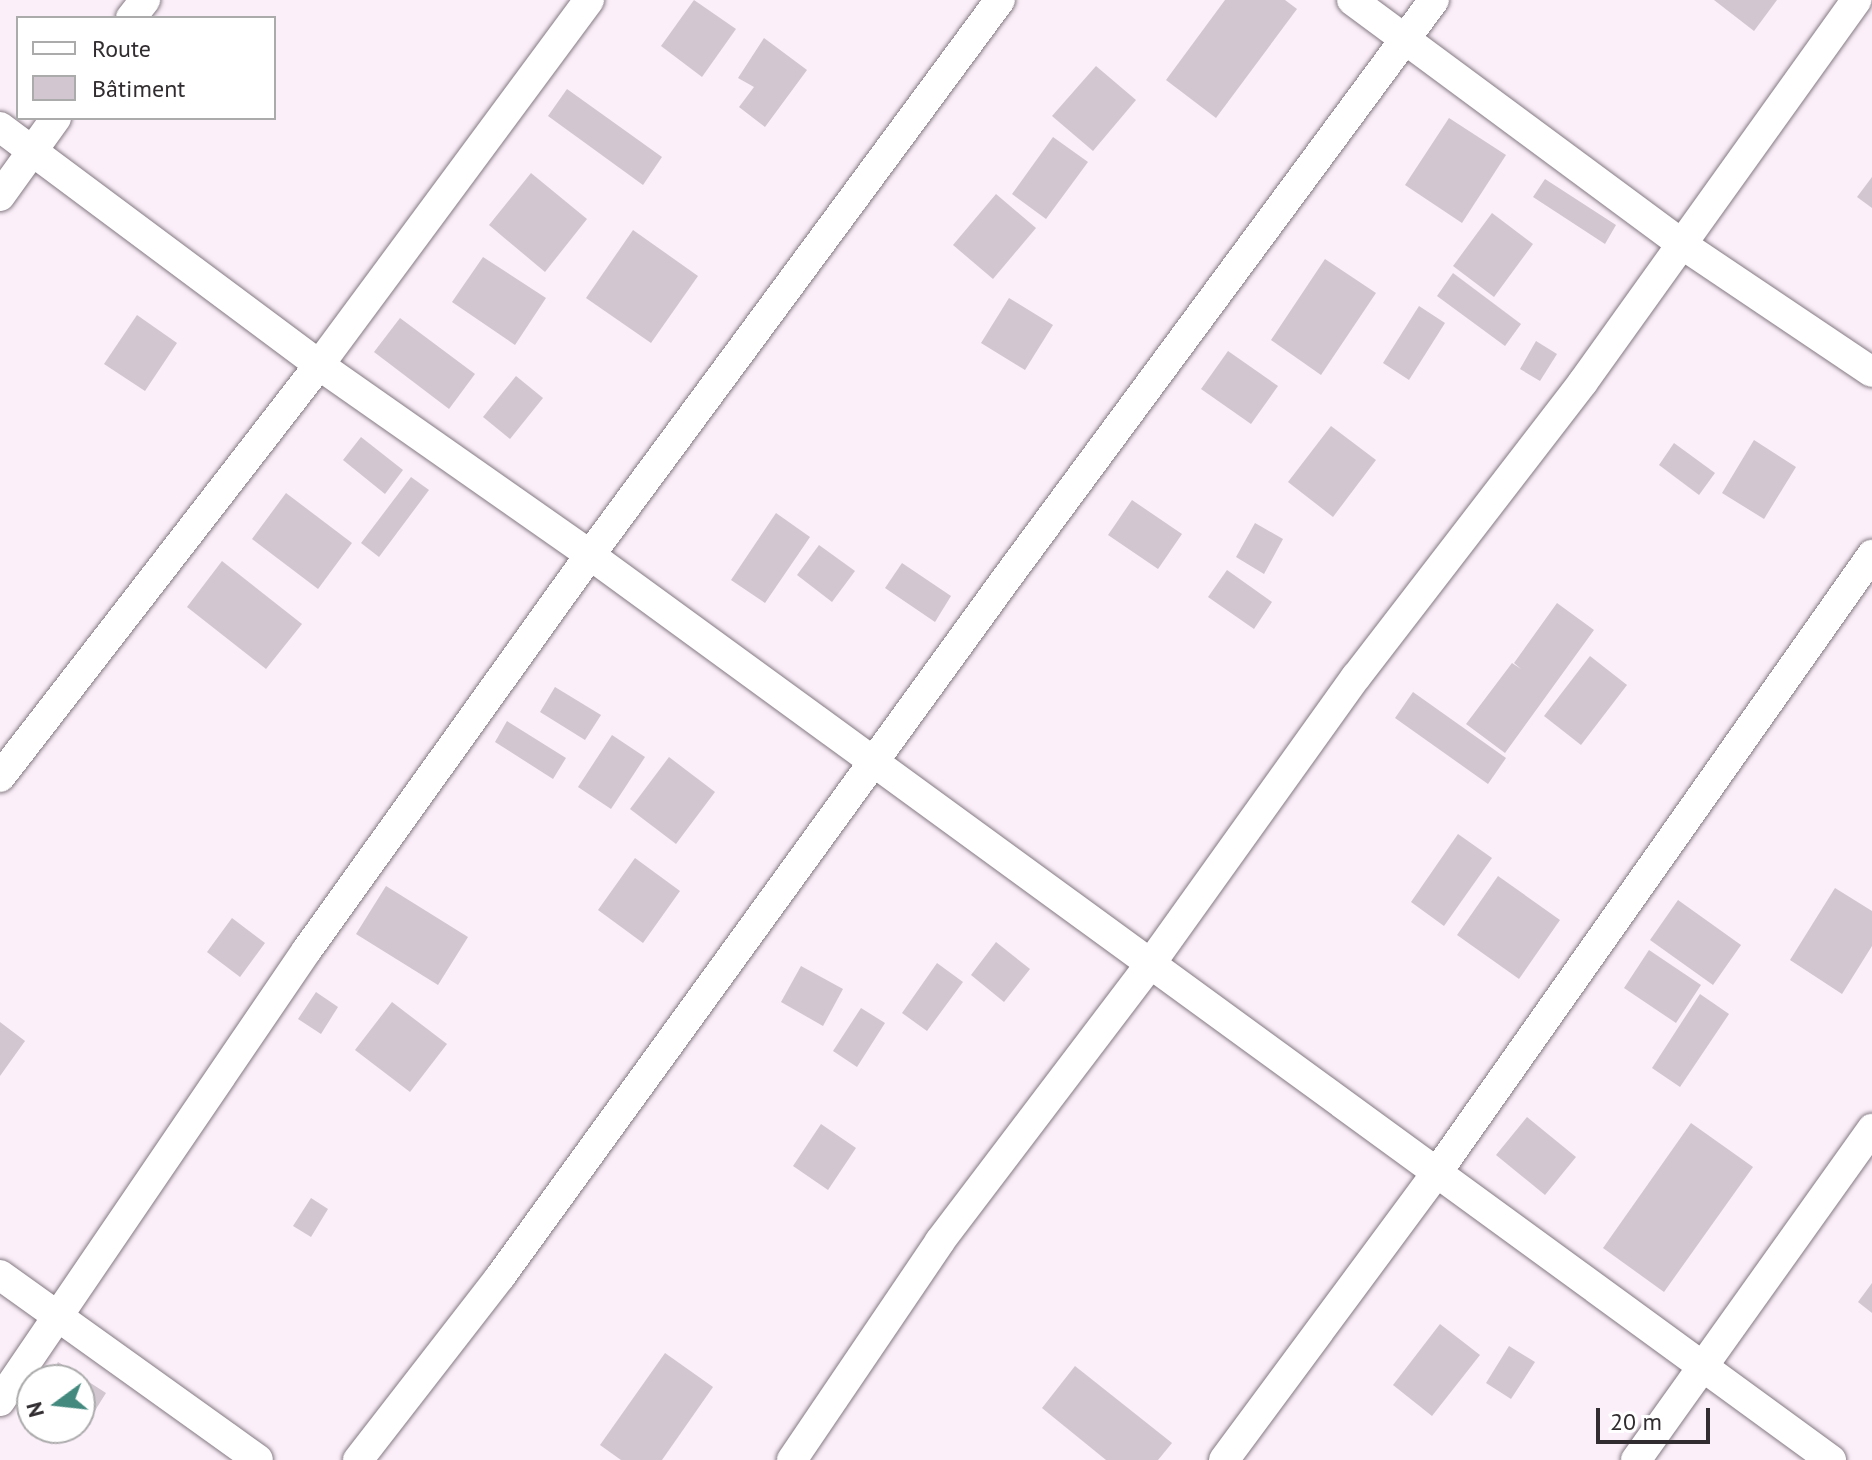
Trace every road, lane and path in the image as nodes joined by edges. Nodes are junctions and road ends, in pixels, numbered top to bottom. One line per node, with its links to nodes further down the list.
1 (145, 0): 7 (street)
2 (589, 0): 14 (street)
3 (1000, 0): 16 (street)
4 (1352, 0): 8 (street)
5 (1434, 0): 8 (street)
6 (1856, 0): 13 (street)
7 (133, 16)
8 (1405, 40): 13 (street); 18 (street)
9 (54, 120): 11 (street)
10 (0, 127): 11 (street)
11 (32, 150): 12 (street); 14 (street)
12 (0, 196)
13 (1680, 243): 15 (street); 20 (street)
14 (319, 365): 16 (street); 19 (street)
15 (1872, 372)
16 (590, 555): 18 (street); 24 (street)
17 (1872, 555): 22 (street)
18 (875, 763): 20 (street); 28 (street)
19 (0, 777)
20 (1151, 963): 22 (street); 29 (street)
21 (1872, 1129): 25 (street)
22 (1438, 1171): 25 (street); 30 (street)
23 (0, 1275): 24 (street)
24 (60, 1318): 26 (street); 27 (street)
25 (1702, 1366): 31 (street); 32 (street)
26 (0, 1401)
27 (258, 1460)
28 (358, 1460)
29 (792, 1460)
30 (1224, 1460)
31 (1636, 1460)
32 (1831, 1460)

